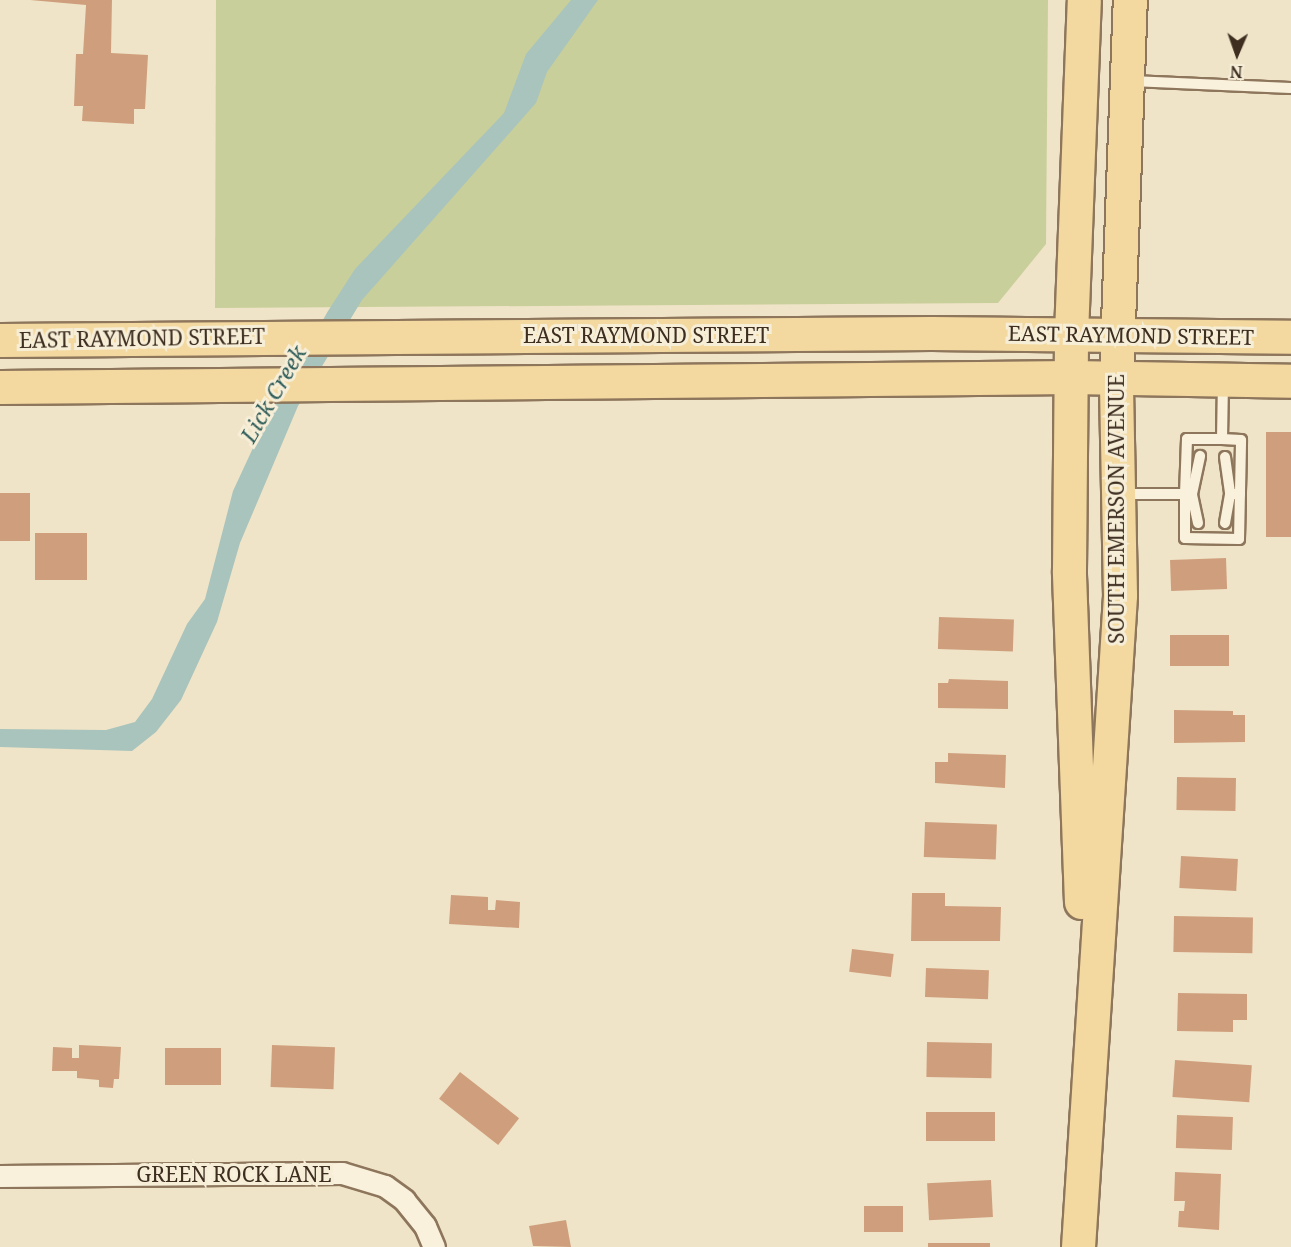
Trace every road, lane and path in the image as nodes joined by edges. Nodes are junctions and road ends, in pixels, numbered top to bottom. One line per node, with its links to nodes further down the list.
1 (1084, 0): 5 (main road, SOUTH EMERSON AVENUE)
2 (1130, 0): 3 (main road, SOUTH EMERSON AVENUE)
3 (1127, 81): 4 (lane); 6 (main road, SOUTH EMERSON AVENUE)
4 (1291, 88)
5 (1071, 334): 6 (main road, EAST RAYMOND STREET); 8 (main road, EAST RAYMOND STREET); 9 (main road, SOUTH EMERSON AVENUE)
6 (1117, 336): 7 (main road, EAST RAYMOND STREET); 10 (main road, SOUTH EMERSON AVENUE)
7 (1291, 337)
8 (0, 340)
9 (1071, 377): 10 (main road, EAST RAYMOND STREET); 13 (main road, EAST RAYMOND STREET); 26 (main road, SOUTH EMERSON AVENUE)
10 (1116, 377): 11 (main road, EAST RAYMOND STREET); 19 (main road, SOUTH EMERSON AVENUE)
11 (1223, 379): 12 (main road, EAST RAYMOND STREET); 14 (lane)
12 (1291, 381)
13 (0, 387)
14 (1222, 439): 20 (lane); 21 (lane)
15 (1200, 456): 20 (lane)
16 (1225, 457): 21 (lane)
17 (1199, 479): 20 (lane)
18 (1224, 480): 21 (lane)
19 (1118, 494): 20 (lane); 26 (main road, SOUTH EMERSON AVENUE)
20 (1189, 494): 21 (lane); 22 (lane); 24 (lane)
21 (1235, 494): 23 (lane); 25 (lane)
22 (1199, 504)
23 (1224, 505)
24 (1198, 523)
25 (1225, 523)
26 (1087, 1090): 29 (main road, SOUTH EMERSON AVENUE)
27 (0, 1176): 28 (street, GREEN ROCK LANE)
28 (434, 1247)
29 (1078, 1247)

